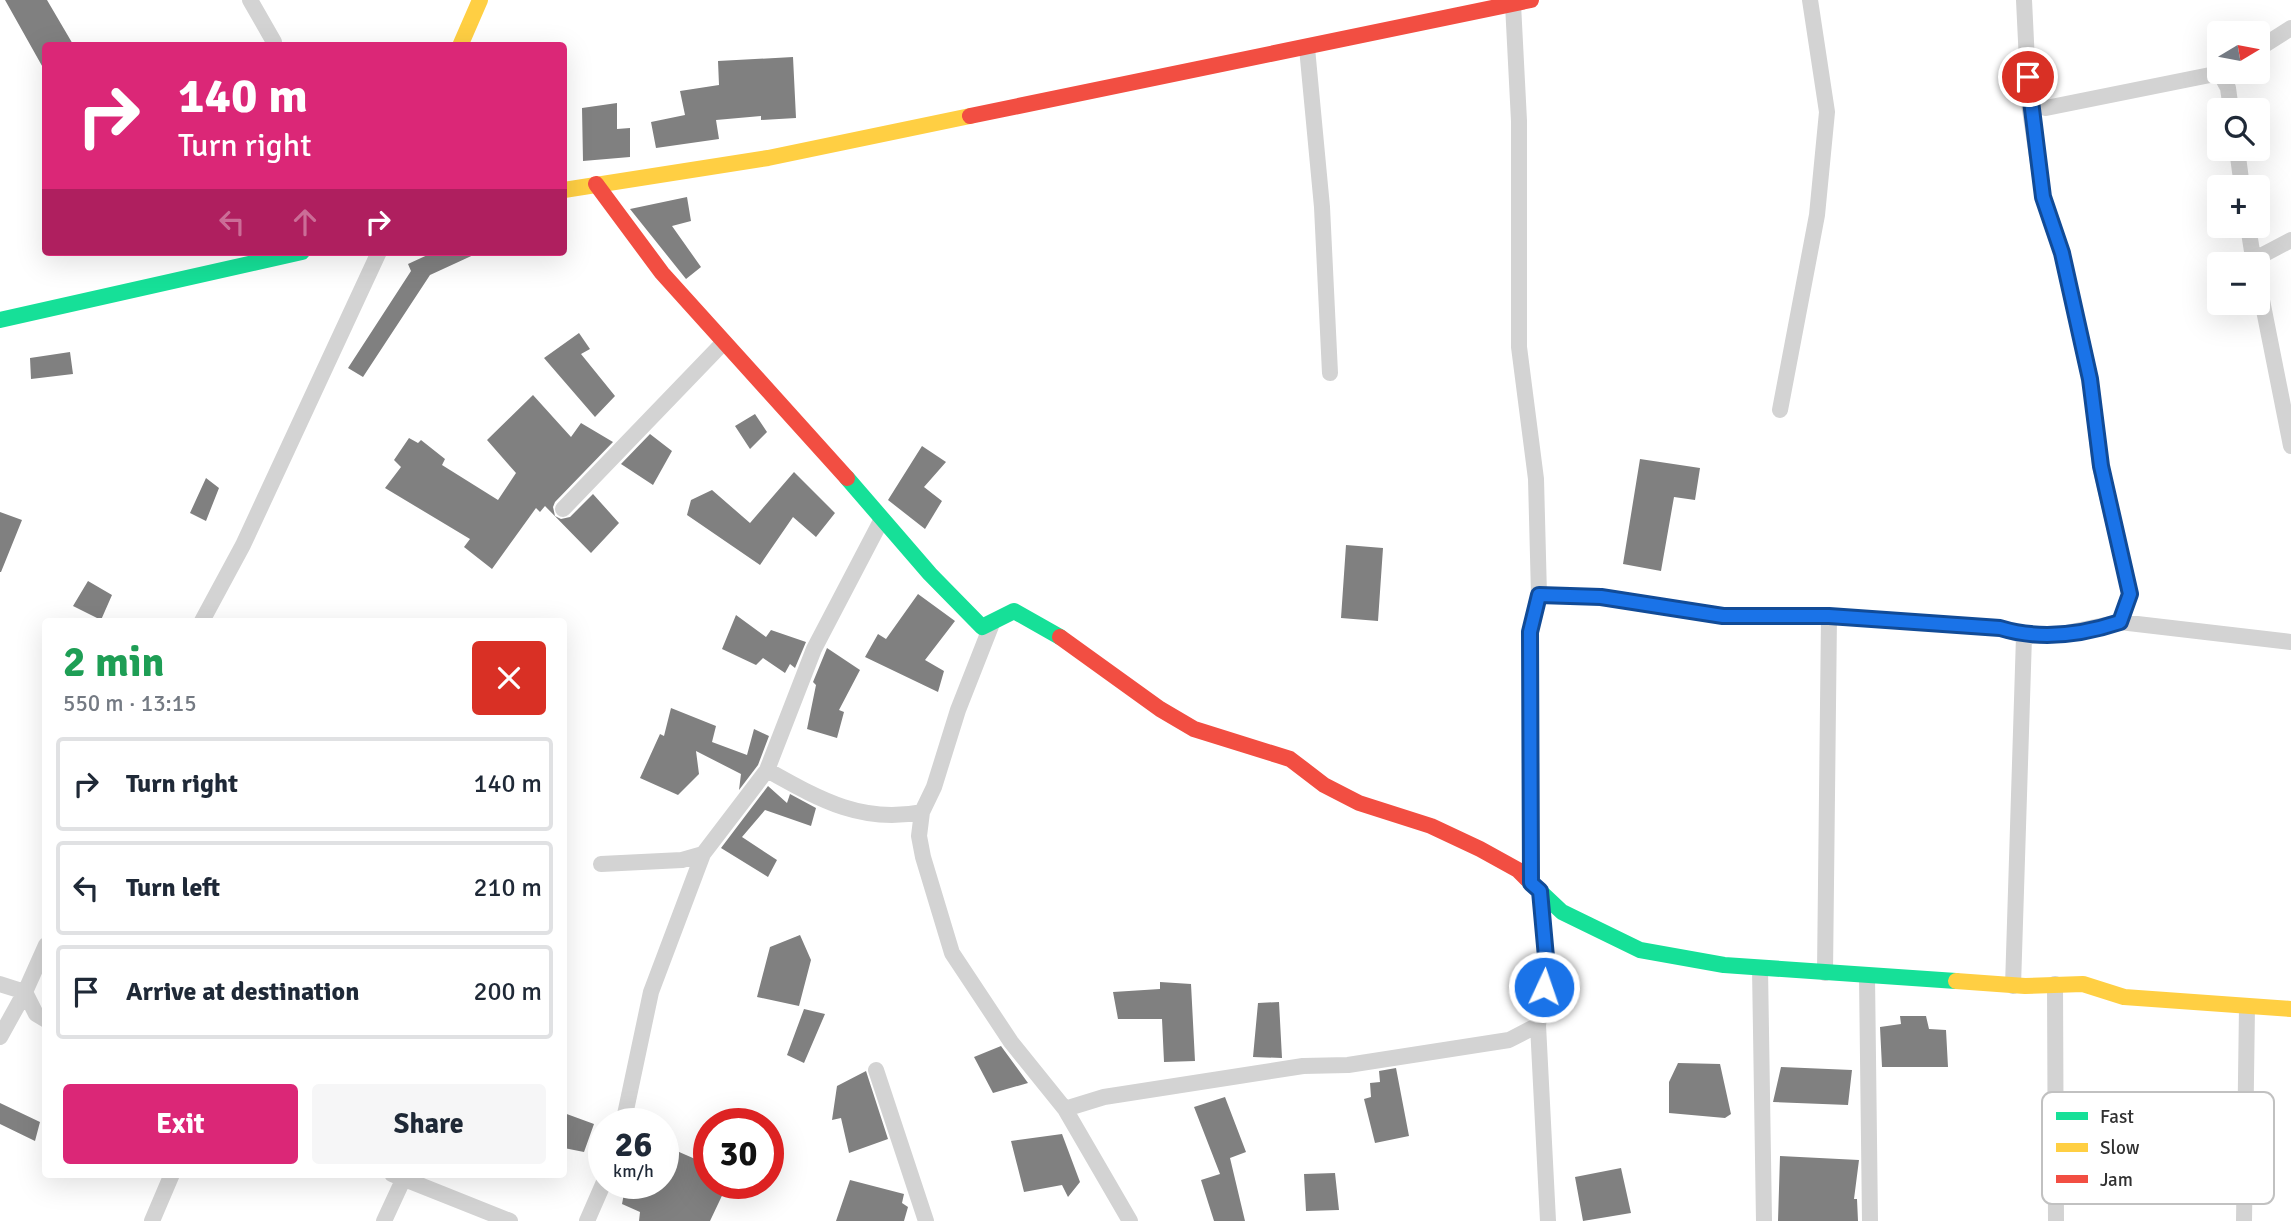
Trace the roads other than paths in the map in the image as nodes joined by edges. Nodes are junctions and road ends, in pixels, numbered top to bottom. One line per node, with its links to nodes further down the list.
1 (250, 0): 9 (street)
2 (480, 0): 10 (street)
3 (1531, 0): 6 (street)
4 (1810, 0): 24 (street)
5 (2024, 0): 13 (street)
6 (1513, 4): 11 (street); 28 (street)
7 (2291, 27): 8 (street)
8 (2270, 41)
9 (274, 42)
10 (462, 42)
11 (1307, 48): 14 (street); 23 (street)
12 (2207, 75): 13 (street)
13 (2029, 103): 31 (street)
14 (596, 184): 15 (street); 22 (street)
15 (567, 189)
16 (2291, 240): 17 (street)
17 (2270, 252)
18 (284, 256): 21 (street)
19 (377, 256): 30 (street)
20 (2265, 315): 25 (street)
21 (0, 320)
22 (723, 343): 26 (street); 27 (street)
23 (1330, 373)
24 (1780, 410)
25 (2291, 446)
26 (563, 509)
27 (882, 519): 32 (street); 35 (street)
28 (1539, 595): 29 (street); 39 (street)
29 (1829, 616): 33 (street); 42 (street)
30 (204, 618)
31 (2120, 622): 33 (street); 34 (street)
32 (990, 626): 36 (street); 39 (street)
33 (2024, 636): 46 (street)
34 (2291, 642)
35 (767, 770): 36 (street); 37 (street)
36 (922, 813): 57 (street)
37 (703, 854): 38 (street); 56 (street)
38 (601, 864)
39 (1536, 887): 41 (street); 51 (street)
40 (42, 954): 47 (street)
41 (1760, 968): 42 (street); 69 (street)
42 (1825, 973): 43 (street)
43 (1867, 976): 46 (street); 70 (street)
44 (0, 984): 47 (street)
45 (2054, 984): 46 (street); 48 (street); 54 (street)
46 (2013, 986)
47 (25, 992): 50 (street); 52 (street)
48 (2247, 1007): 49 (street); 55 (street)
49 (2291, 1009)
50 (42, 1018)
51 (1538, 1025): 57 (street); 68 (street)
52 (0, 1037)
53 (876, 1070): 66 (street)
54 (2055, 1092)
55 (2246, 1092)
56 (626, 1108)
57 (1065, 1109): 67 (street)
58 (170, 1178): 62 (street)
59 (397, 1178): 63 (street)
60 (400, 1178): 64 (street)
61 (597, 1199): 65 (street)
62 (152, 1221)
63 (384, 1221)
64 (510, 1221)
65 (587, 1221)
66 (926, 1221)
67 (1130, 1221)
68 (1548, 1221)
69 (1764, 1221)
70 (1870, 1221)

